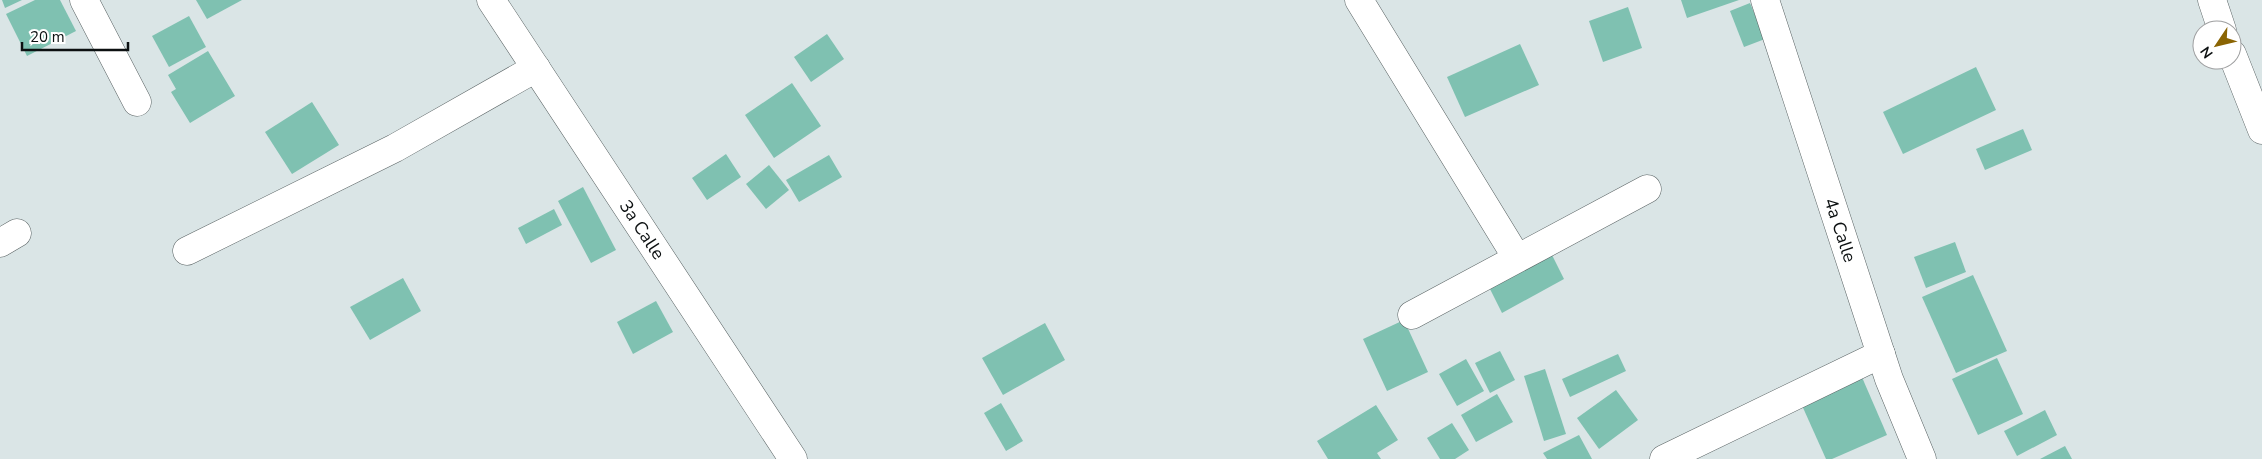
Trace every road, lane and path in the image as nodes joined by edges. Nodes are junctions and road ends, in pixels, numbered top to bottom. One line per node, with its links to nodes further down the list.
1 (84, 0): 9 (street)
2 (491, 0): 7 (street, 3a Calle)
3 (1359, 0): 13 (street)
4 (1765, 0): 15 (street, 4a Calle)
5 (2212, 0): 6 (street)
6 (2219, 20)
7 (536, 68): 12 (street); 16 (street, 3a Calle)
8 (2238, 70): 10 (street)
9 (137, 102)
10 (2262, 130)
11 (1647, 189): 13 (street)
12 (187, 251)
13 (1517, 258): 14 (street)
14 (1412, 314)
15 (1881, 354): 17 (street); 18 (street, 4a Calle)
16 (793, 459)
17 (1664, 459)
18 (1922, 459)

